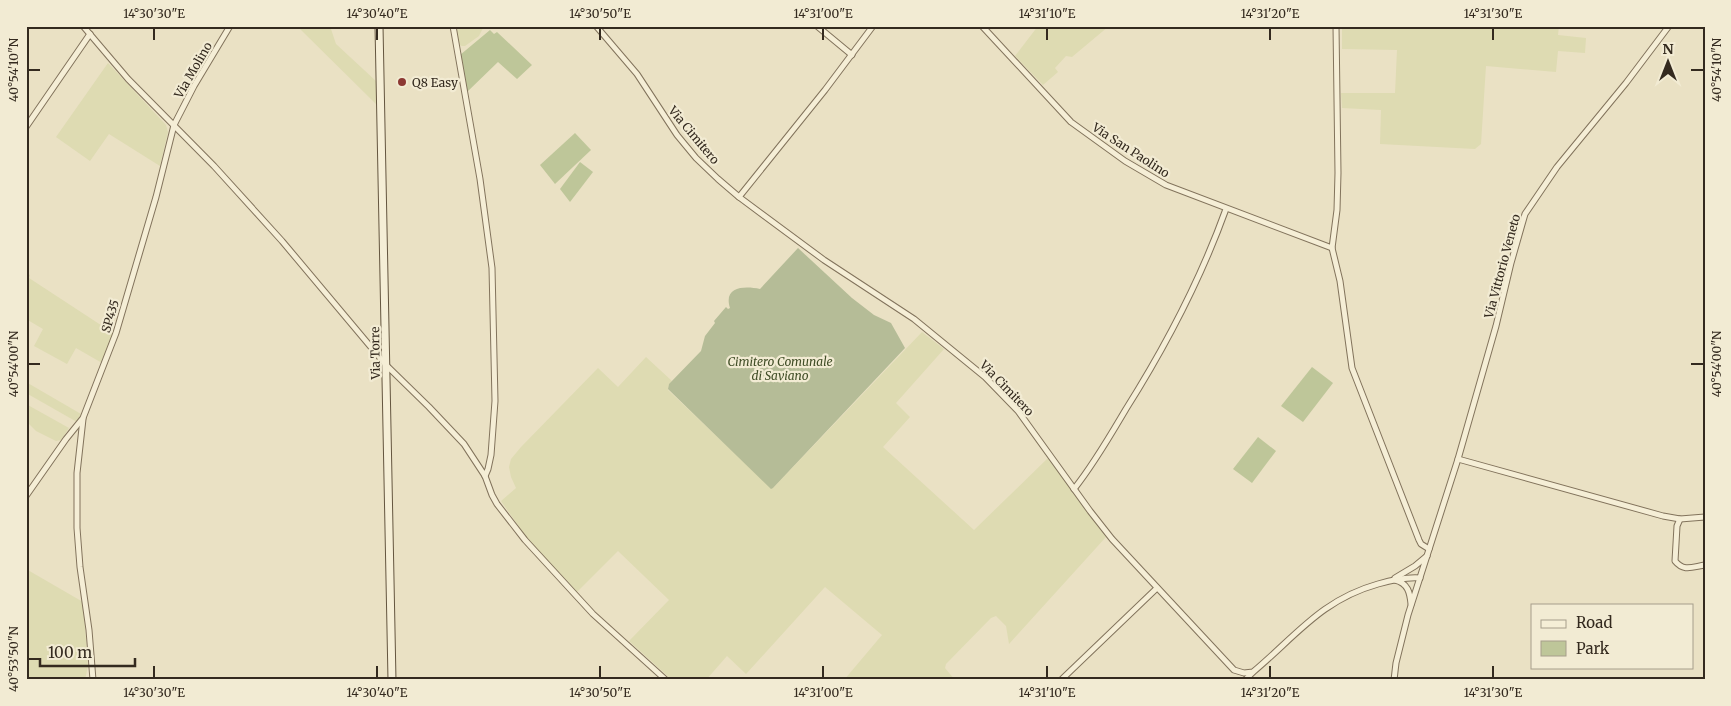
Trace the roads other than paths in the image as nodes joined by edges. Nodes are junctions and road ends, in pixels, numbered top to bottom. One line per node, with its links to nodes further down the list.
1 (83, 26): 11 (street)
2 (230, 26): 13 (street, Via Molino)
3 (379, 26): 18 (main road, Via Torre)
4 (453, 26): 21 (street)
5 (596, 26): 15 (street, Via Cimitero)
6 (817, 26): 12 (street)
7 (873, 26): 12 (street)
8 (982, 26): 16 (street, Via San Paolino)
9 (1336, 26): 17 (street)
10 (1669, 26): 20 (street, Via Vittorio Veneto)
11 (90, 34): 13 (street); 14 (street)
12 (852, 56): 15 (street)
13 (174, 125): 18 (street); 19 (street, SP435)
14 (26, 127)
15 (739, 197): 22 (street, Via Cimitero)
16 (1226, 209): 17 (street, Via San Paolino); 22 (street)
17 (1332, 248): 26 (street)
18 (386, 365): 21 (street); 35 (main road, Via Torre)
19 (83, 418): 23 (street, SP435); 34 (street)
20 (1458, 459): 25 (street); 26 (street, Via Vittorio Veneto)
21 (485, 476): 36 (street)
22 (1074, 489): 31 (street, Via Cimitero)
23 (26, 496)
24 (1705, 517): 25 (street)
25 (1680, 519): 28 (street)
26 (1429, 549): 27 (street, Via Vittorio Veneto)
27 (1427, 556): 29 (street, Via Vittorio Veneto); 30 (street)
28 (1705, 565)
29 (1420, 578): 30 (street); 32 (street, Via Vittorio Veneto)
30 (1392, 580): 32 (street); 33 (street)
31 (1157, 588): 33 (street, Via Cimitero); 37 (street)
32 (1411, 606): 39 (street, Via Vittorio Veneto)
33 (1253, 672): 38 (street)
34 (93, 680)
35 (392, 680)
36 (666, 680)
37 (1061, 680)
38 (1246, 680)
39 (1394, 680)

